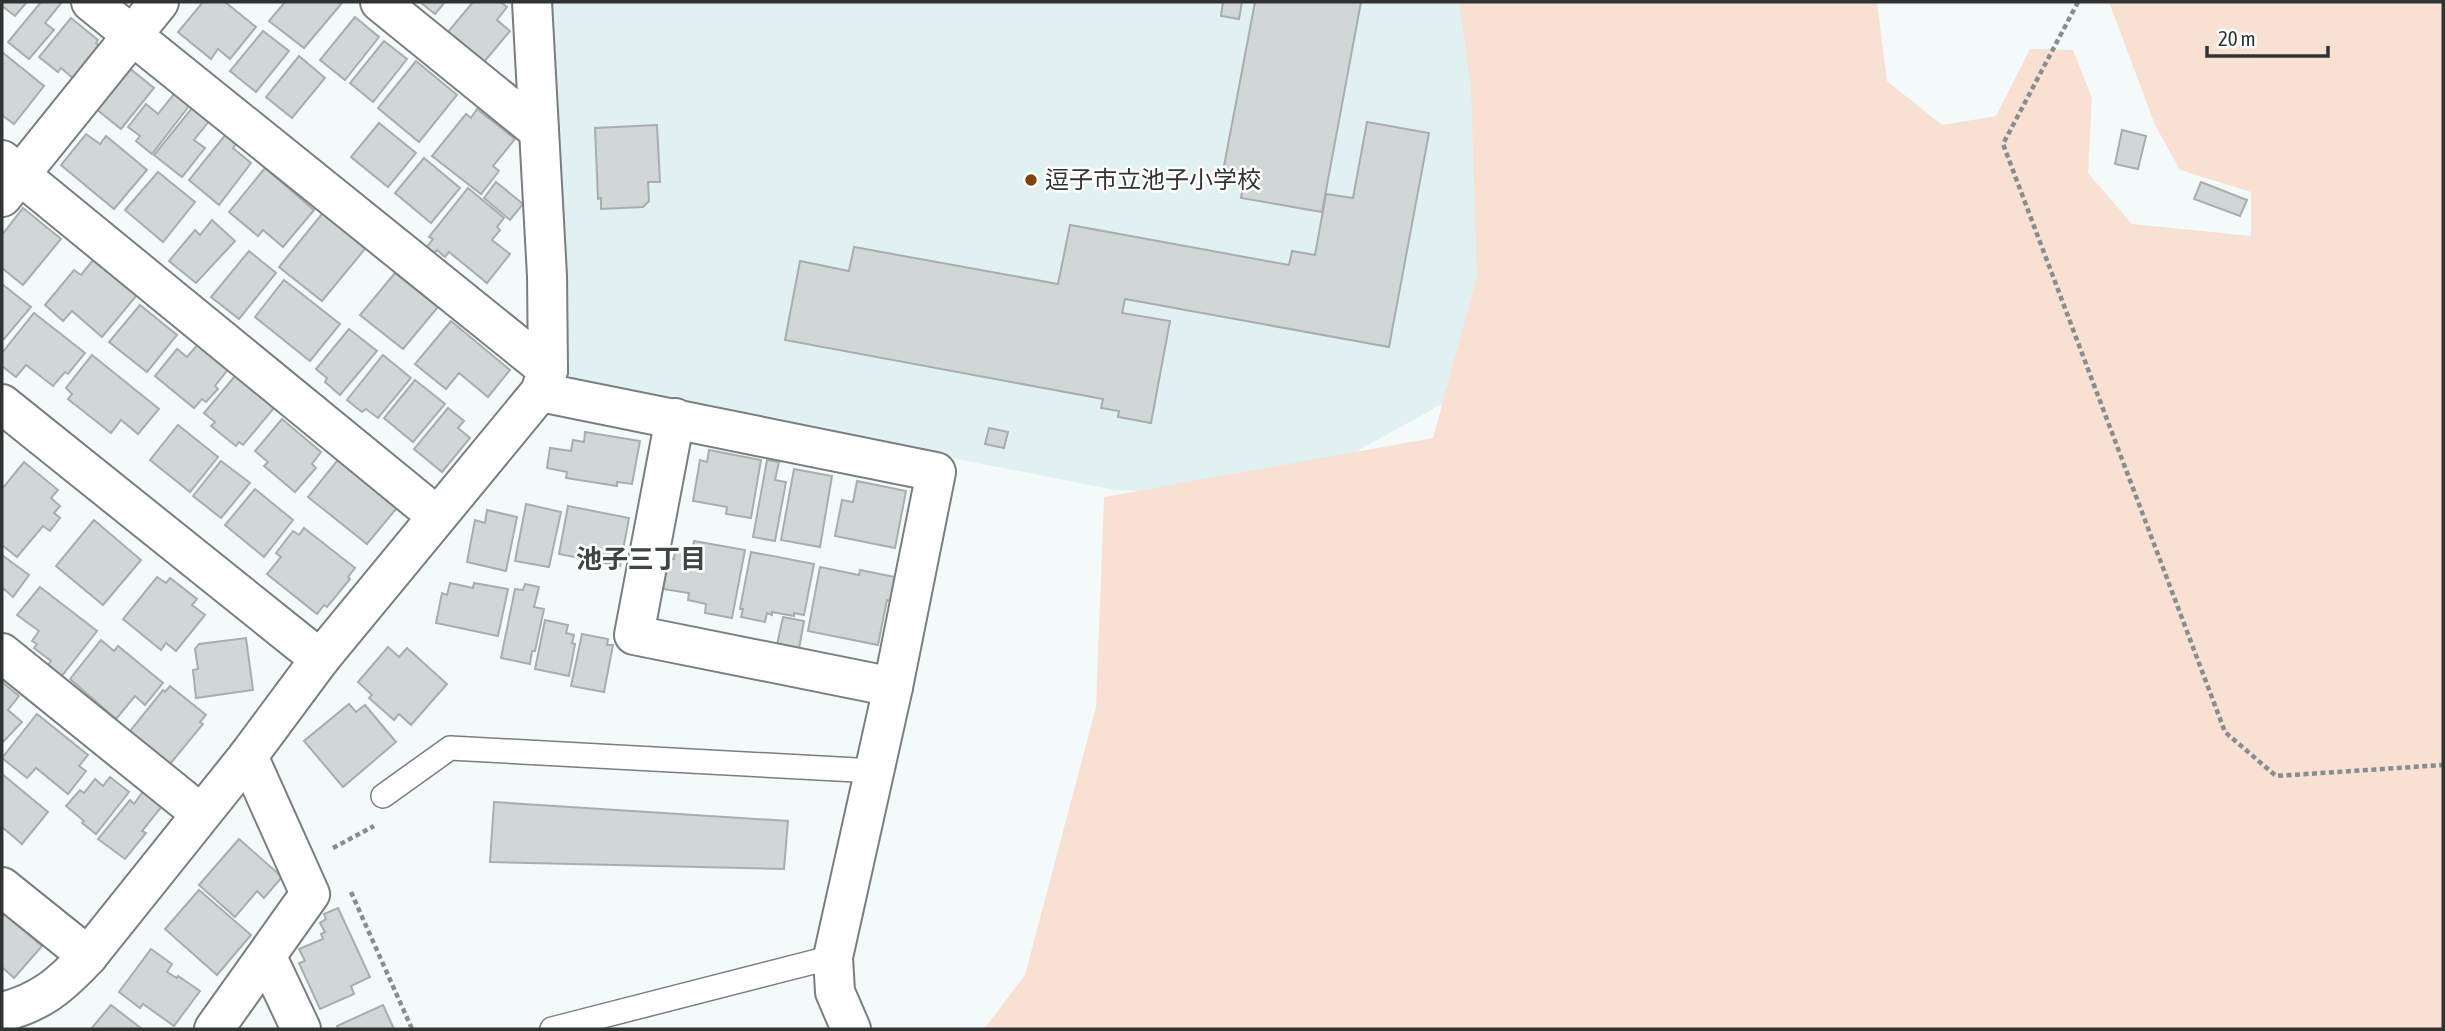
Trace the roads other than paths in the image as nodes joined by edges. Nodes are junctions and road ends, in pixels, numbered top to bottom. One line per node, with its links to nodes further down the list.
1 (91, 2): 5 (street)
2 (159, 2): 5 (street)
3 (380, 2): 6 (street)
4 (533, 2): 6 (street)
5 (132, 35): 7 (street); 8 (street)
6 (539, 131): 8 (street)
7 (8, 177): 11 (street)
8 (544, 381): 10 (street); 11 (street)
9 (2, 404): 13 (street)
10 (675, 418): 14 (street); 14 (street)
11 (437, 516): 13 (street)
12 (2, 653): 18 (street)
13 (320, 659): 15 (street)
14 (893, 687): 16 (street)
15 (248, 756): 18 (street); 21 (street)
16 (875, 771): 17 (lane); 22 (street)
17 (383, 796)
18 (200, 813): 20 (street)
19 (2, 887): 20 (street)
20 (88, 956): 23 (street)
21 (267, 957): 24 (street); 25 (street)
22 (833, 957): 26 (lane); 27 (street)
23 (2, 1012)
24 (214, 1029)
25 (301, 1029)
26 (552, 1029)
27 (851, 1029)

